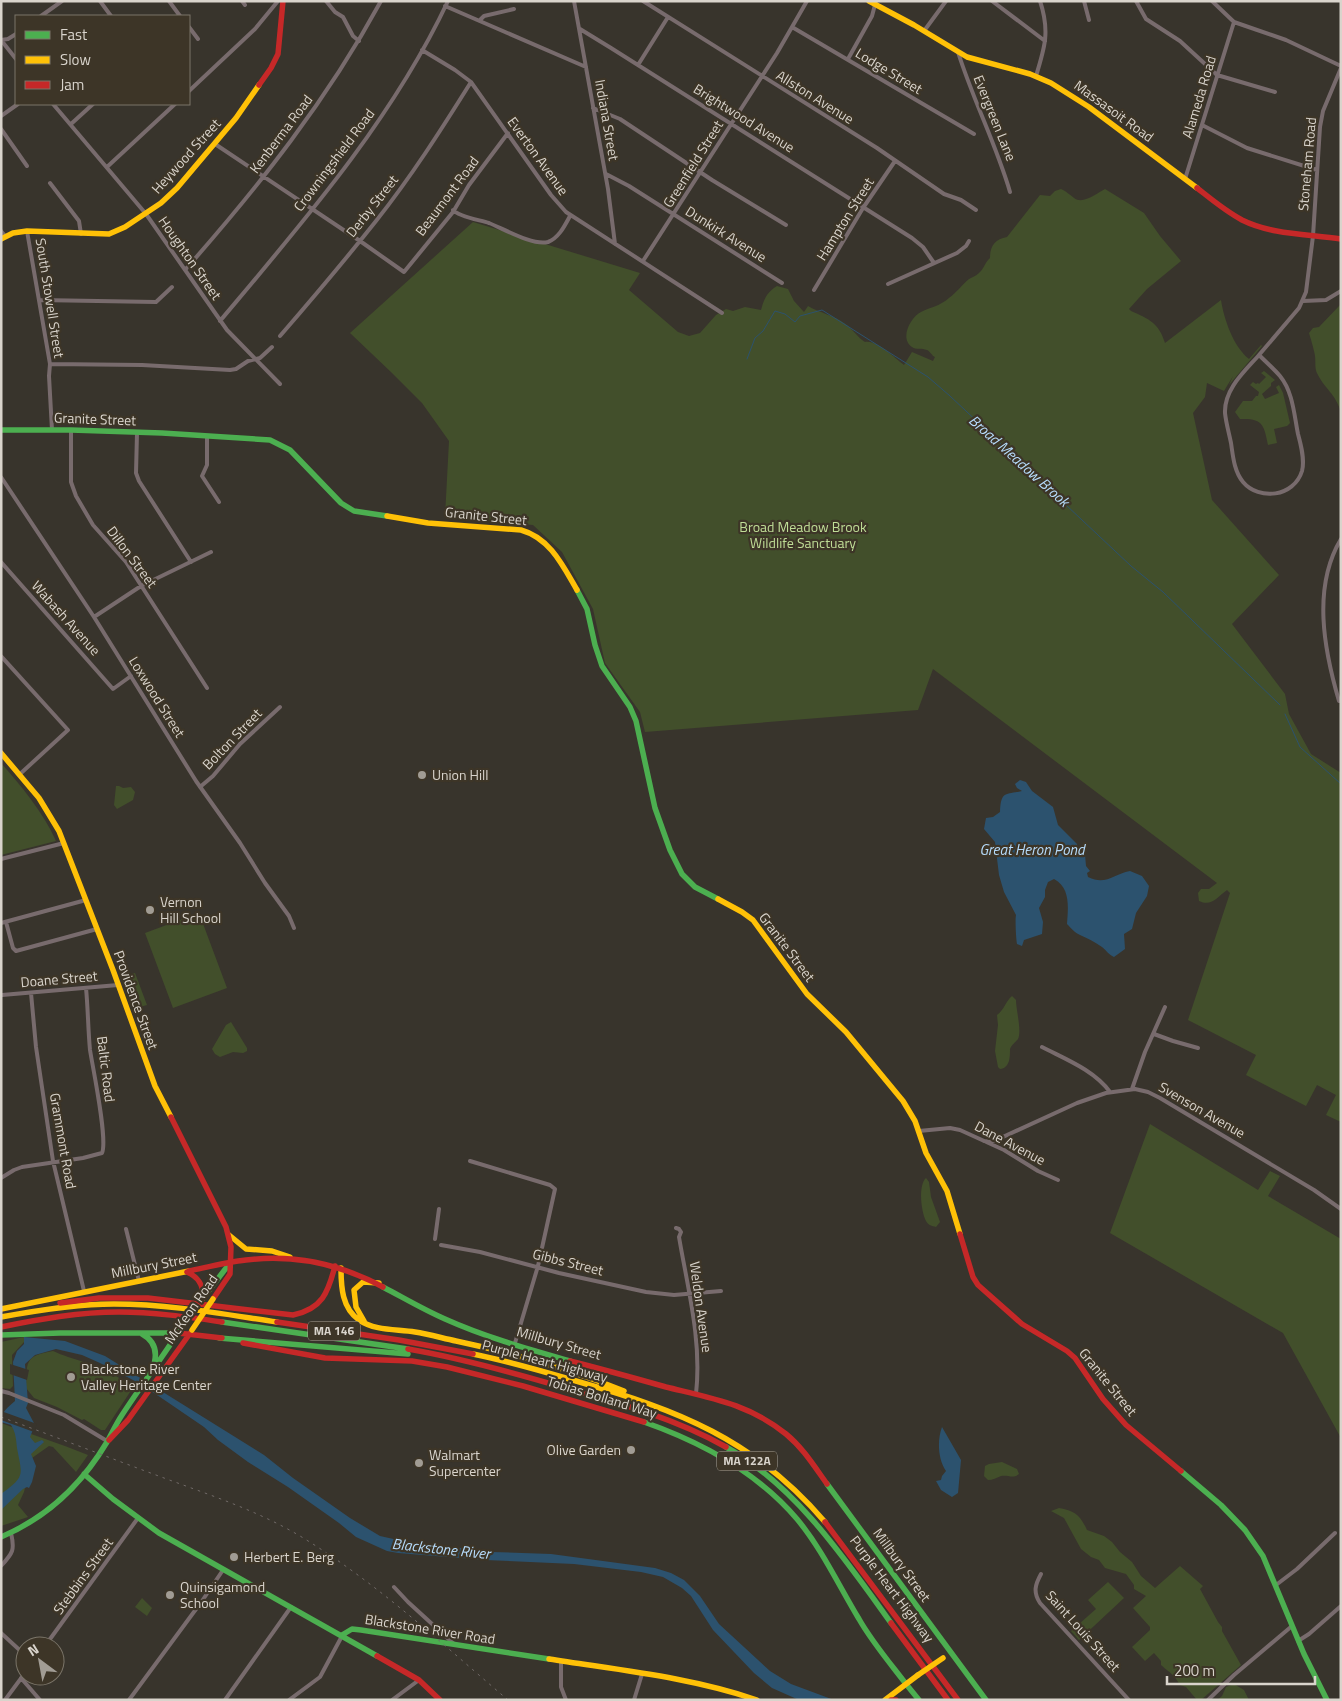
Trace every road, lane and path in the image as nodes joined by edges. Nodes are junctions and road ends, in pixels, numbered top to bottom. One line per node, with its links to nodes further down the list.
1 (100, 1): 22 (street)
2 (169, 1): 23 (street)
3 (278, 1): 48 (street)
4 (283, 1): 62 (main road, Heywood Street)
5 (326, 1): 36 (street)
6 (381, 1): 36 (street, Kenberma Road)
7 (448, 1): 19 (street, Crowningshield Road)
8 (574, 1): 30 (street, Indiana Street)
9 (643, 1): 24 (street, Allston Avenue)
10 (807, 1): 28 (street, Greenfield Street)
11 (946, 1): 31 (street)
12 (992, 1): 35 (street)
13 (1040, 1): 35 (street)
14 (1084, 1): 26 (street)
15 (1136, 1): 44 (street)
16 (1212, 1): 27 (street)
17 (58, 2): 21 (street)
18 (873, 2): 31 (main road, Massasoit Road); 40 (street)
19 (445, 6): 25 (street); 37 (street, Crowningshield Road)
20 (514, 9): 25 (street)
21 (41, 15)
22 (110, 15)
23 (179, 15)
24 (668, 17): 41 (street); 45 (street, Allston Avenue)
25 (480, 20): 42 (street)
26 (1089, 20)
27 (1234, 22): 43 (street); 44 (street, Alameda Road)
28 (792, 27): 40 (street, Lodge Street); 45 (street, Greenfield Street)
29 (190, 28): 33 (street)
30 (580, 29): 41 (street, Brightwood Avenue); 42 (street, Indiana Street)
31 (924, 31): 38 (main road, Massasoit Road)
32 (15, 35): 34 (street)
33 (198, 39)
34 (1, 40): 39 (street)
35 (1045, 40): 46 (street)
36 (359, 41): 69 (street, Kenberma Road)
37 (422, 50): 47 (street, Everton Avenue); 74 (street, Crowningshield Road)
38 (958, 52): 46 (main road, Massasoit Road); 72 (street, Evergreen Lane)
39 (15, 58)
40 (848, 59): 61 (street, Lodge Street)
41 (638, 65): 57 (street, Brightwood Avenue)
42 (586, 67): 54 (street, Indiana Street)
43 (1341, 67): 66 (street, Stoneham Road)
44 (1217, 75): 49 (street); 58 (street, Alameda Road)
45 (761, 76): 57 (street, Greenfield Street); 63 (street, Allston Avenue)
46 (1036, 76): 70 (main road, Massasoit Road)
47 (471, 82): 60 (street, Everton Avenue); 86 (street, Derby Street)
48 (190, 90)
49 (1275, 92)
50 (17, 105): 55 (street)
51 (54, 105): 56 (street, Houghton Street)
52 (92, 105): 56 (street)
53 (174, 105): 65 (street)
54 (593, 108): 67 (street); 68 (street, Indiana Street)
55 (1, 116)
56 (71, 124): 65 (street, Houghton Street)
57 (732, 124): 67 (street, Greenfield Street); 73 (street, Brightwood Avenue)
58 (1202, 125): 66 (street); 70 (street, Alameda Road)
59 (1, 129): 64 (street)
60 (508, 133): 75 (street, Beaumont Road); 79 (street, Everton Avenue)
61 (974, 134)
62 (215, 144): 69 (street); 77 (main road, Heywood Street)
63 (895, 161): 73 (street, Hampton Street); 76 (street, Allston Avenue)
64 (27, 166)
65 (106, 166): 77 (street, Houghton Street)
66 (1317, 170): 84 (street, Stoneham Road)
67 (701, 173): 78 (street, Greenfield Street); 80 (street)
68 (605, 174): 78 (street, Dunkirk Avenue); 88 (street, Indiana Street)
69 (264, 176): 74 (street); 91 (street, Kenberma Road)
70 (1185, 179): 84 (main road, Massasoit Road)
71 (50, 183): 82 (street)
72 (1010, 192)
73 (864, 208): 90 (street, Brightwood Avenue); 95 (street, Hampton Street)
74 (312, 209): 86 (street); 100 (street, Crowningshield Road)
75 (453, 210): 79 (street); 86 (street, Beaumont Road)
76 (976, 210)
77 (146, 214): 82 (main road, Heywood Street); 91 (street, Houghton Street)
78 (674, 214): 89 (street, Greenfield Street); 92 (street, Dunkirk Avenue)
79 (570, 216): 88 (street, Everton Avenue)
80 (786, 225)
81 (27, 231): 82 (main road, Heywood Street); 83 (main road, Heywood Street); 97 (street, South Stowell Street)
82 (81, 234)
83 (3, 235)
84 (1313, 236): 85 (main road, Massasoit Road); 98 (street, Stoneham Road)
85 (1341, 240)
86 (360, 241): 101 (street, Derby Street)
87 (969, 241): 90 (street)
88 (615, 244): 89 (street, Everton Avenue)
89 (644, 261): 99 (street, Everton Avenue)
90 (934, 262): 93 (street)
91 (185, 270): 100 (street, Houghton Street)
92 (782, 283)
93 (888, 284)
94 (172, 288): 97 (street)
95 (814, 290)
96 (1341, 291): 98 (street)
97 (39, 300): 105 (street, South Stowell Street)
98 (1303, 301): 103 (street)
99 (722, 313)
100 (220, 321): 104 (street, Houghton Street)
101 (280, 336)
102 (272, 347): 104 (street)
103 (1259, 355): 103 (street)
104 (255, 360): 105 (street); 106 (street, Houghton Street)
105 (50, 364): 108 (street, South Stowell Street)
106 (280, 384)
107 (1, 430): 108 (main road, Granite Street)
108 (52, 430): 109 (main road, Granite Street)
109 (71, 430): 110 (main road, Granite Street); 118 (street, Dillon Street)
110 (137, 433): 111 (main road, Granite Street); 117 (street)
111 (207, 436): 113 (street); 144 (main road, Granite Street)
112 (1, 476): 119 (street, Loxwood Street)
113 (219, 502)
114 (1341, 539): 123 (street)
115 (211, 552): 117 (street)
116 (1, 562): 121 (street, Wabash Avenue)
117 (191, 562): 118 (street)
118 (141, 586): 119 (street); 122 (street, Dillon Street)
119 (94, 617): 121 (street, Loxwood Street)
120 (1, 656): 126 (street)
121 (131, 676): 127 (street, Loxwood Street)
122 (207, 688)
123 (1338, 701)
124 (280, 707): 127 (street, Bolton Street)
125 (1, 753): 126 (main road, Providence Street)
126 (20, 774): 128 (main road, Providence Street)
127 (200, 786): 132 (street, Loxwood Street)
128 (65, 843): 129 (street); 130 (main road, Providence Street)
129 (1, 859)
130 (86, 900): 131 (street); 133 (main road, Providence Street)
131 (4, 922): 133 (street)
132 (294, 928)
133 (97, 929): 134 (main road, Providence Street)
134 (118, 985): 135 (street, Doane Street); 154 (main road, Providence Street)
135 (86, 988): 136 (street, Doane Street); 147 (street, Baltic Road)
136 (31, 993): 137 (street, Doane Street); 147 (street, Grammont Road)
137 (2, 995)
138 (1165, 1007): 139 (street)
139 (1154, 1034): 141 (street); 142 (street)
140 (1042, 1047): 143 (street)
141 (1198, 1048)
142 (1132, 1090): 143 (street, Svenson Avenue); 151 (street, Svenson Avenue)
143 (1110, 1092): 145 (street, Svenson Avenue)
144 (919, 1131): 145 (street, Dane Avenue); 192 (main road, Granite Street)
145 (984, 1141): 149 (street, Dane Avenue)
146 (470, 1161): 159 (street)
147 (53, 1162): 148 (street); 164 (street, Grammont Road)
148 (1, 1178)
149 (1058, 1180)
150 (439, 1209): 155 (street)
151 (1341, 1209)
152 (676, 1228): 166 (street, Weldon Avenue)
153 (126, 1229): 162 (street)
154 (229, 1235): 157 (main road); 158 (main road, Providence Street)
155 (435, 1239)
156 (441, 1245): 159 (street, Gibbs Street)
157 (294, 1259): 158 (main road, Millbury Street); 160 (main road, Millbury Street)
158 (230, 1263): 161 (main road, Millbury Street); 167 (main road, McKeon Road); 172 (main road, McKeon Road, bridge)
159 (538, 1266): 166 (street, Gibbs Street); 177 (street)
160 (338, 1267): 163 (main road, Millbury Street); 169 (main road); 170 (main road)
161 (188, 1272): 162 (main road, Millbury Street); 167 (main road)
162 (139, 1281): 164 (main road, Millbury Street)
163 (379, 1284): 170 (main road); 177 (main road, Millbury Street)
164 (84, 1291): 168 (main road, Millbury Street)
165 (721, 1291): 166 (street, Gibbs Street)
166 (690, 1294): 181 (street, Weldon Avenue)
167 (203, 1298): 174 (main road, McKeon Road, bridge)
168 (1, 1308)
169 (1, 1317): 182 (main road, Purple Heart Highway / MA 146)
170 (366, 1324): 182 (main road, MA 122A)
171 (1, 1327): 178 (main road, Purple Heart Highway / MA 146)
172 (191, 1332): 174 (main road, Tobias Bolland Way / MA 122A); 176 (main road, Tobias Bolland Way / MA 122A); 183 (main road, McKeon Road)
173 (139, 1333): 174 (main road, Tobias Bolland Way); 175 (main road, Tobias Bolland Way); 179 (main road)
174 (178, 1333): 179 (main road, McKeon Road)
175 (1, 1335)
176 (219, 1338): 178 (main road, MA 122A); 207 (main road, Tobias Bolland Way)
177 (515, 1343): 181 (main road, Millbury Street)
178 (453, 1358): 224 (main road, Purple Heart Highway / MA 122A)
179 (152, 1370): 183 (main road, McKeon Road)
180 (1, 1391): 183 (street)
181 (696, 1394): 203 (main road, Millbury Street)
182 (661, 1408): 225 (main road, Purple Heart Highway / MA 122A)
183 (108, 1441): 184 (main road, McKeon Road)
184 (84, 1474): 185 (main road); 186 (main road, McKeon Road)
185 (138, 1518): 190 (main road); 199 (street, Stebbins Street)
186 (11, 1533): 188 (main road, McKeon Road); 189 (street)
187 (1335, 1533): 192 (street)
188 (1, 1537)
189 (1, 1566)
190 (223, 1570): 195 (main road); 212 (street)
191 (1041, 1574): 227 (street, Saint Louis Street)
192 (1276, 1585): 196 (main road, Granite Street)
193 (394, 1587): 202 (street)
194 (1341, 1606): 200 (street)
195 (291, 1607): 198 (main road); 213 (street)
196 (1292, 1626): 200 (main road, Granite Street); 228 (street)
197 (1, 1633): 201 (street)
198 (342, 1635): 202 (main road, Blackstone River Road); 206 (main road); 214 (street)
199 (52, 1636)
200 (1298, 1641): 229 (main road, Granite Street)
201 (15, 1645)
202 (456, 1646): 204 (main road, Blackstone River Road)
203 (950, 1652): 207 (main road, bridge); 226 (main road, Millbury Street)
204 (561, 1662): 205 (main road, Blackstone River Road); 217 (street)
205 (642, 1674): 218 (street); 219 (main road, Blackstone River Road)
206 (419, 1680): 215 (street); 216 (main road)
207 (906, 1684): 220 (main road); 223 (main road, Tobias Bolland Way)
208 (15, 1686): 210 (street)
209 (28, 1686): 211 (street)
210 (5, 1700)
211 (40, 1700)
212 (129, 1700)
213 (224, 1700)
214 (289, 1700)
215 (392, 1700)
216 (440, 1700)
217 (566, 1700)
218 (634, 1700)
219 (757, 1700)
220 (885, 1700)
221 (891, 1700): 222 (main road)
222 (896, 1700)
223 (919, 1700)
224 (948, 1700)
225 (958, 1700)
226 (986, 1700)
227 (1129, 1700)
228 (1208, 1700)
229 (1327, 1700)

